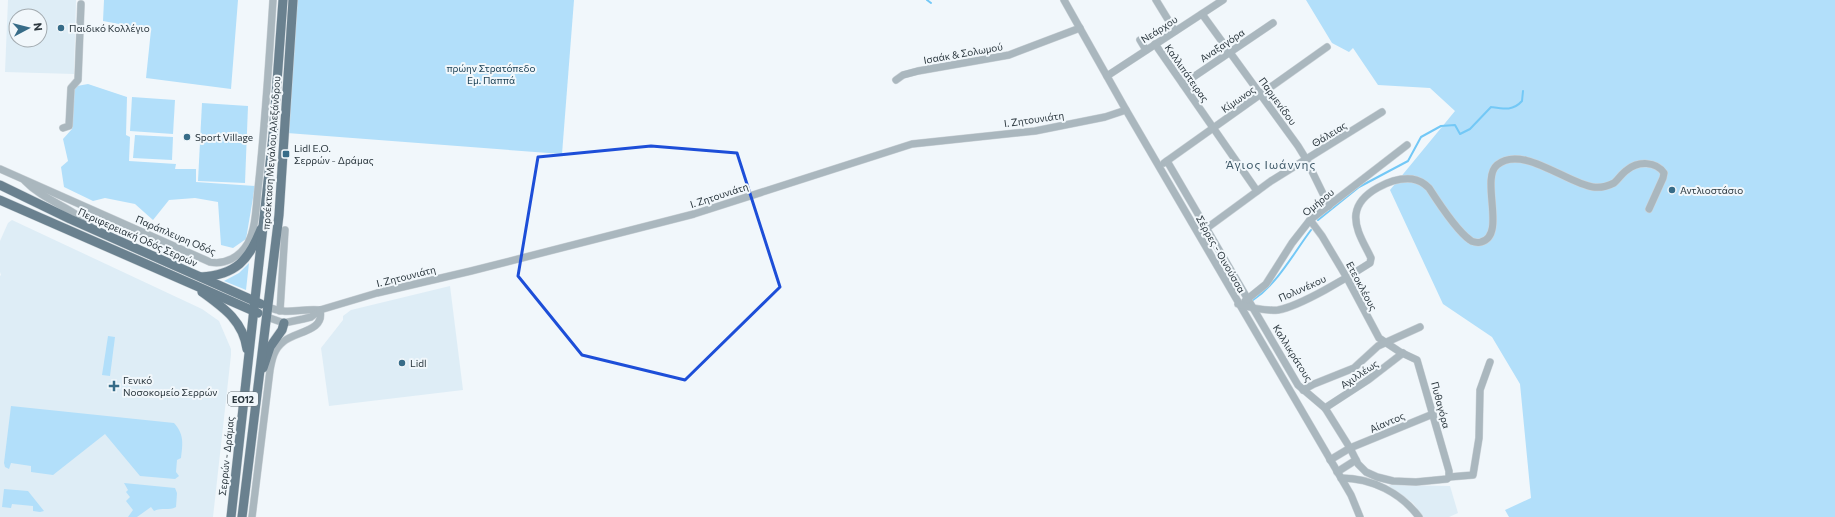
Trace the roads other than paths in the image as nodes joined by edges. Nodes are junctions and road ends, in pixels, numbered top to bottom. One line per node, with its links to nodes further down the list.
1 (273, 0): 30 (street, Παράπλευρη Οδός)
2 (283, 0): 38 (main road, προέκταση Μεγάλου Αλεξάνδρου / ΕΟ12)
3 (293, 0): 49 (main road, προέκταση Μεγάλου Αλεξάνδρου / ΕΟ12)
4 (1064, 0): 10 (street, Σέρρες - Οινούσσα)
5 (1156, 0): 11 (street)
6 (1223, 0): 8 (street, Νεάρχου)
7 (81, 4): 23 (street)
8 (1202, 14): 11 (street, Νεάρχου); 16 (street, Παρμενίδου)
9 (1273, 23): 16 (street, Αναξαγόρα)
10 (1080, 28): 17 (street, Σέρρες - Οινούσσα); 18 (street, Ισαάκ & Σολωμού)
11 (1175, 31): 13 (street, Νεάρχου)
12 (1140, 40): 15 (street)
13 (1155, 44): 15 (street, Νεάρχου); 19 (street, Καλλιπάτειρας)
14 (1327, 47): 20 (street, Κίμωνος)
15 (1146, 50): 17 (street, Νεάρχου)
16 (1230, 52): 19 (street, Αναξαγόρα); 20 (street, Παρμενίδου)
17 (1107, 76): 21 (street, Σέρρες - Οινούσσα)
18 (896, 80)
19 (1183, 84): 24 (street, Καλλιπάτειρας)
20 (1261, 95): 24 (street, Κίμωνος); 26 (street, Παρμενίδου)
21 (1126, 110): 28 (street, Σέρρες - Οινούσσα); 51 (street, Ι. Ζητουνιάτη)
22 (1382, 112): 26 (street, Θάλειας)
23 (63, 128)
24 (1213, 128): 27 (street, Κίμωνος); 32 (street, Καλλιπάτειρας)
25 (1407, 145): 35 (street, Ομήρου)
26 (1306, 159): 32 (street, Θάλειας); 35 (street, Παρμενίδου)
27 (1167, 161): 28 (street, Κίμωνος); 40 (street, Καλλικράτους)
28 (1160, 166): 47 (street, Σέρρες - Οινούσσα)
29 (0, 169): 30 (street, Παράπλευρη Οδός)
30 (24, 180): 41 (street)
31 (4, 187): 33 (main road, Περιφερειακή Οδός Σερρών); 34 (street)
32 (1257, 191): 40 (street, Θάλειας)
33 (19, 195): 36 (street); 41 (main road, Περιφερειακή Οδός Σερρών)
34 (2, 201): 36 (main road, Περιφερειακή Οδός Σερρών)
35 (1329, 206): 39 (street, Ομήρου)
36 (14, 207): 45 (main road, Περιφερειακή Οδός Σερρών)
37 (1649, 209): 44 (street, Πολυνέκου)
38 (265, 214): 43 (main road); 48 (main road, προέκταση Μεγάλου Αλεξάνδρου / ΕΟ12)
39 (1310, 220): 44 (street, Ετεοκλέους); 46 (street, Ομήρου)
40 (1207, 228): 46 (street, Καλλικράτους)
41 (93, 230): 43 (main road, Περιφερειακή Οδός Σερρών)
42 (285, 230): 52 (street)
43 (201, 277): 48 (main road, Περιφερειακή Οδός Σερρών)
44 (1347, 278): 50 (street, Πολυνέκου); 57 (street, Ετεοκλέους)
45 (186, 281): 48 (main road, Περιφερειακή Οδός Σερρών); 60 (main road)
46 (1248, 299): 47 (street, Ομήρου); 50 (street, Καλλικράτους)
47 (1238, 304): 50 (street, Πολυνέκου); 66 (street, Σέρρες - Οινούσσα)
48 (255, 307): 49 (main road, Περιφερειακή Οδός Σερρών); 53 (main road, Περιφερειακή Οδός Σερρών); 60 (main road, Σερρών - Δράμας / ΕΟ12)
49 (268, 307): 52 (street); 53 (main road, ΕΟ12)
50 (1254, 309): 62 (street, Καλλικράτους)
51 (320, 310): 52 (street); 54 (street); 56 (street)
52 (280, 311)
53 (267, 317): 54 (street); 61 (main road, ΕΟ12)
54 (284, 323): 56 (street); 61 (main road)
55 (1420, 327): 57 (street)
56 (286, 339): 72 (street)
57 (1386, 343): 58 (street, Ετεοκλέους); 62 (street)
58 (1403, 353): 63 (street, Αχιλλέως); 64 (street, Πυθαγόρα)
59 (1490, 362): 68 (street)
60 (247, 371): 70 (main road, Σερρών - Δράμας / ΕΟ12)
61 (259, 376): 71 (main road, ΕΟ12)
62 (1303, 390): 63 (street, Καλλικράτους)
63 (1325, 408): 65 (street, Καλλικράτους)
64 (1432, 414): 65 (street, Αίαντος); 68 (street, Πυθαγόρα)
65 (1350, 448): 66 (street, Αίαντος); 67 (street, Καλλικράτους)
66 (1330, 460): 69 (street, Σέρρες - Οινούσσα)
67 (1356, 460): 68 (street, Καλλικράτους); 69 (street)
68 (1449, 474)
69 (1339, 475): 73 (street, Σέρρες - Οινούσσα); 74 (street)
70 (231, 517)
71 (242, 517)
72 (252, 517)
73 (1360, 517)
74 (1419, 517)

